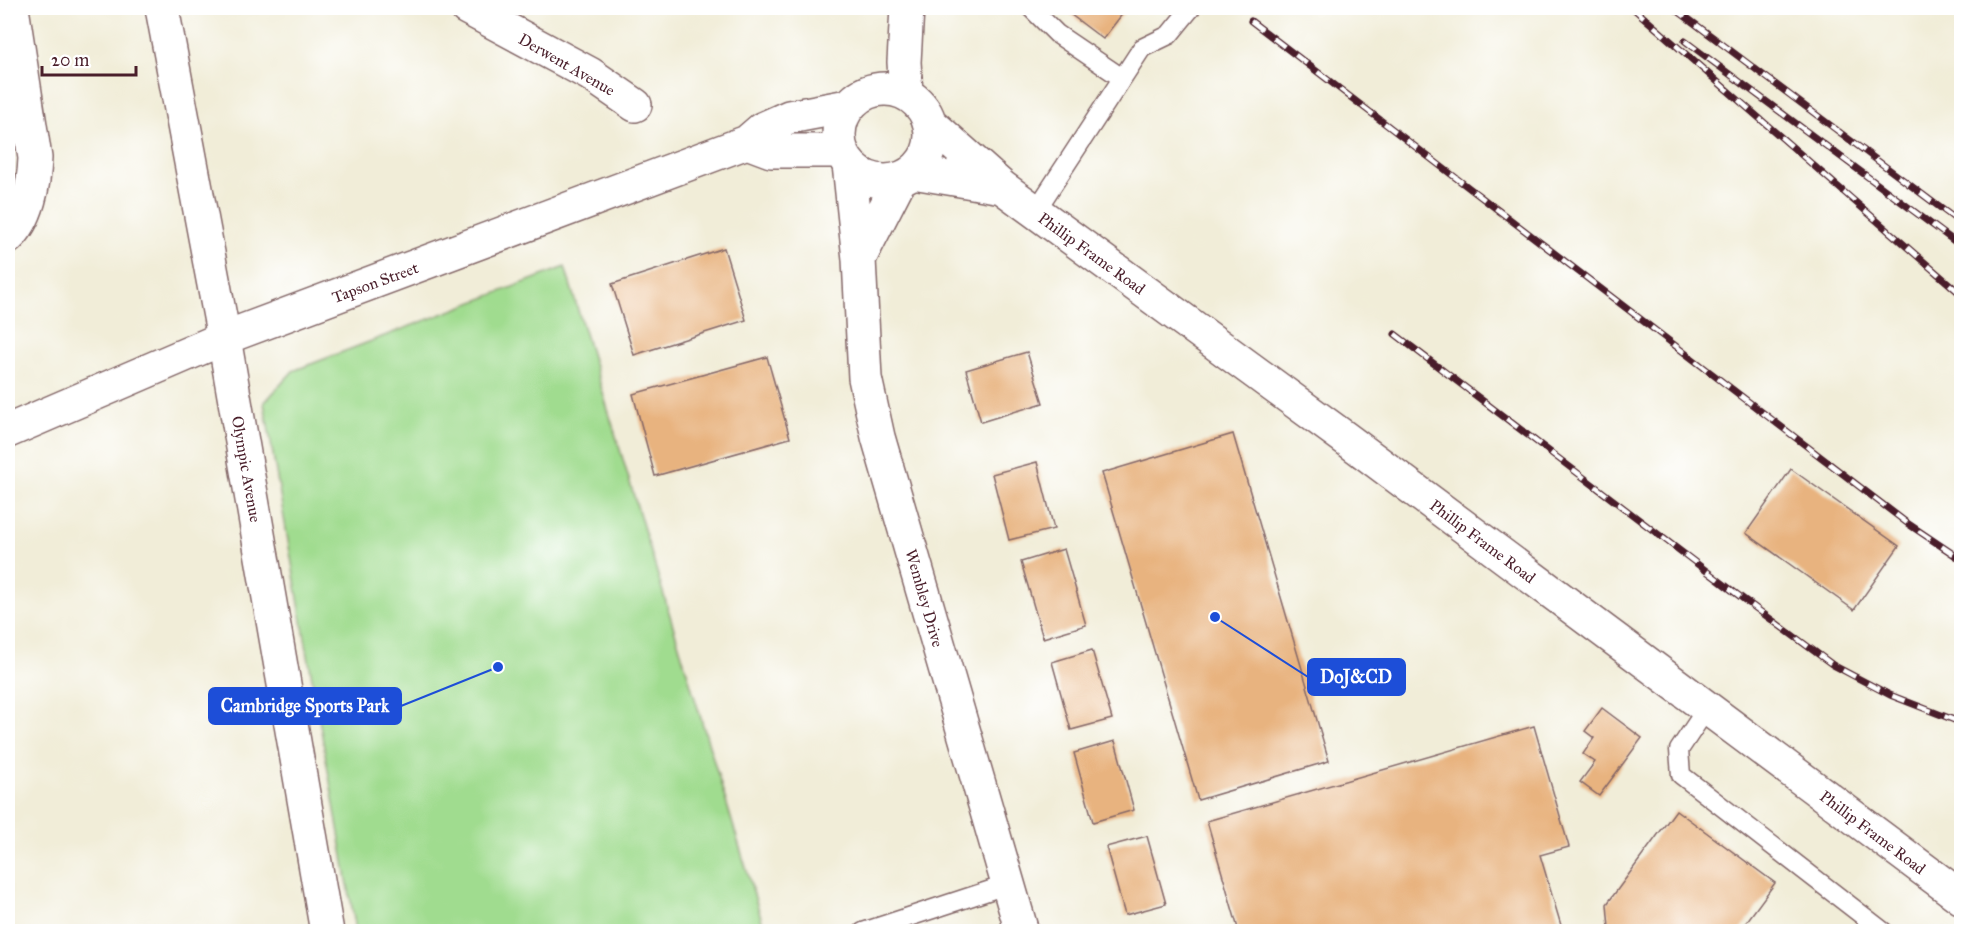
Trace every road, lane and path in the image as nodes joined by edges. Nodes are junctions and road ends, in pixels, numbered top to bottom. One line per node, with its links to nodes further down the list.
1 (12, 8): 17 (street)
2 (162, 8): 19 (street, Olympic Avenue)
3 (467, 8): 9 (street, Derwent Avenue)
4 (907, 8): 8 (street)
5 (1031, 8): 7 (lane)
6 (1191, 8): 7 (lane)
7 (1122, 78): 16 (lane)
8 (906, 93): 10 (street); 11 (street)
9 (635, 105)
10 (848, 106): 12 (street, Tapson Street); 13 (street)
11 (930, 123): 14 (street); 15 (street, Phillip Frame Road)
12 (747, 142): 13 (street); 19 (street, Tapson Street)
13 (845, 158): 14 (street); 18 (street, Wembley Drive)
14 (907, 176): 15 (street, Phillip Frame Road); 18 (street)
15 (1002, 188): 16 (street, Phillip Frame Road)
16 (1035, 212): 21 (street, Phillip Frame Road)
17 (8, 237)
18 (859, 259): 22 (street, Wembley Drive)
19 (224, 338): 20 (street, Tapson Street); 24 (street, Olympic Avenue)
20 (8, 431)
21 (1707, 708): 23 (street, Phillip Frame Road); 27 (lane)
22 (1009, 884): 25 (lane); 26 (street, Wembley Drive)
23 (1962, 898)
24 (327, 932)
25 (862, 932)
26 (1022, 932)
27 (1884, 932)

